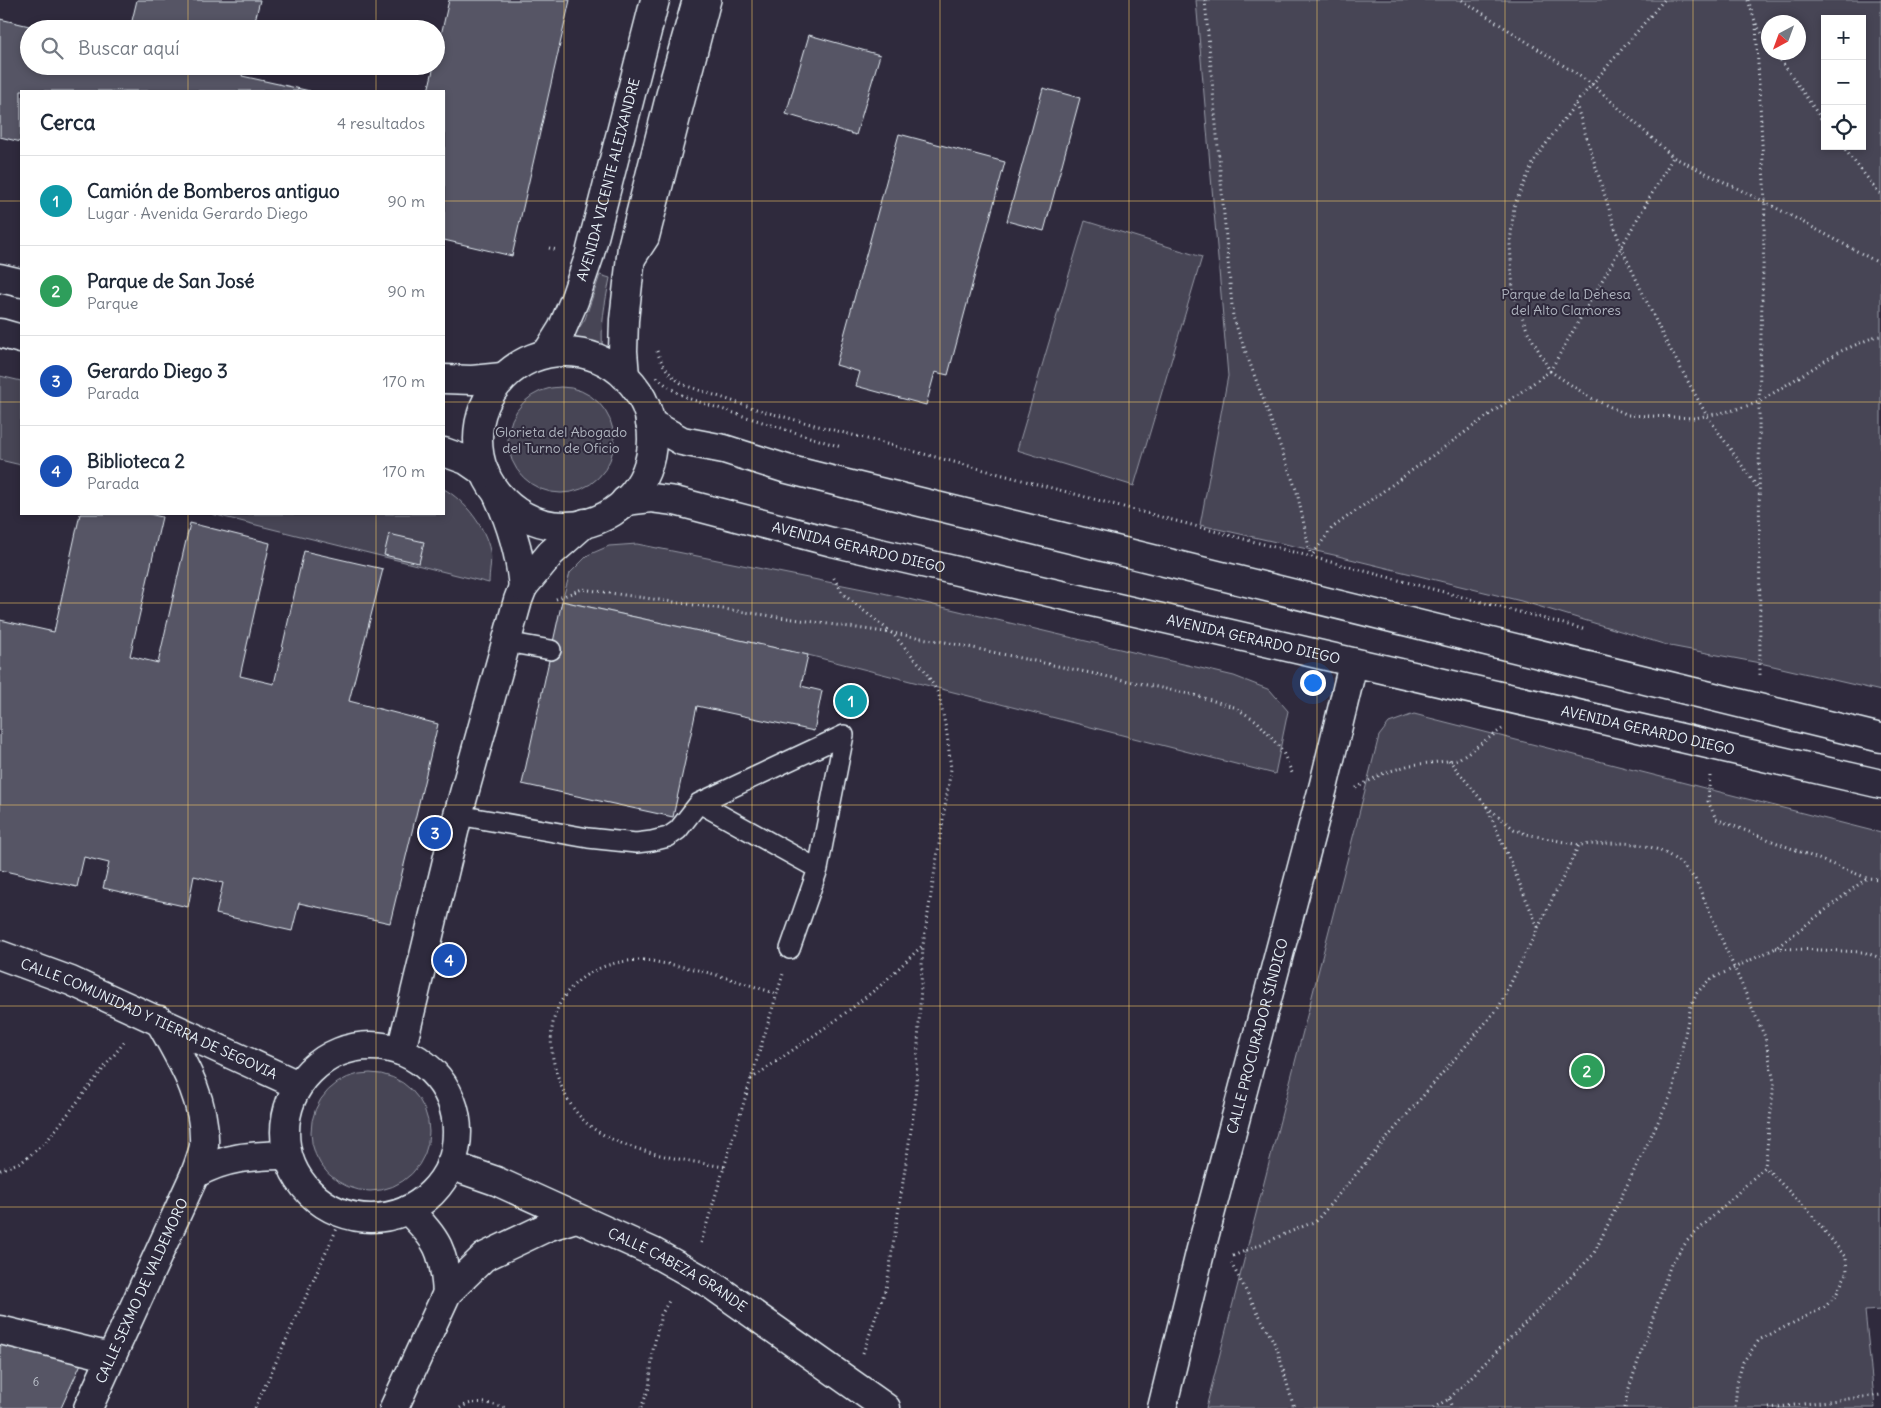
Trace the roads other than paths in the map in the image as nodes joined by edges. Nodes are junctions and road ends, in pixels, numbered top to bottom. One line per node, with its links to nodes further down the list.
1 (655, 0): 9 (street, AVENIDA VICENTE ALEIXANDRE)
2 (697, 0): 4 (street)
3 (711, 0): 4 (lane)
4 (631, 267): 10 (street)
5 (0, 278): 6 (street)
6 (20, 283)
7 (0, 333): 8 (street)
8 (20, 339)
9 (547, 353): 10 (street); 11 (street)
10 (625, 376): 13 (street)
11 (502, 377): 12 (street); 15 (street)
12 (445, 378)
13 (650, 424): 16 (street); 22 (street)
14 (445, 452): 15 (street)
15 (491, 484): 17 (street); 18 (street)
16 (625, 501): 17 (street); 21 (street, AVENIDA GERARDO DIEGO)
17 (585, 523): 18 (street)
18 (523, 587): 19 (street)
19 (506, 642): 20 (lane); 25 (street)
20 (551, 650)
21 (1353, 664): 23 (street, AVENIDA GERARDO DIEGO); 43 (street, CALLE PROCURADOR SÍNDICO)
22 (1881, 738)
23 (1881, 784)
24 (699, 803): 25 (lane); 26 (lane); 26 (lane)
25 (458, 815): 30 (street)
26 (818, 869): 27 (lane)
27 (790, 948)
28 (0, 955): 29 (street, CALLE COMUNIDAD Y TIERRA DE SEGOVIA)
29 (159, 1020): 31 (street, CALLE COMUNIDAD Y TIERRA DE SEGOVIA); 34 (street, CALLE SEXMO DE VALDEMORO)
30 (401, 1051): 31 (street); 33 (street)
31 (298, 1084): 32 (street)
32 (287, 1155): 34 (street); 35 (street)
33 (450, 1165): 35 (street); 36 (street, CALLE CABEZA GRANDE)
34 (195, 1174): 39 (street, CALLE SEXMO DE VALDEMORO)
35 (408, 1210): 37 (street)
36 (576, 1218): 37 (street); 42 (street, CALLE CABEZA GRANDE)
37 (447, 1293): 41 (street)
38 (0, 1330): 39 (street)
39 (111, 1357): 40 (street, CALLE SEXMO DE VALDEMORO)
40 (88, 1408)
41 (394, 1408)
42 (886, 1408)
43 (1162, 1408)

